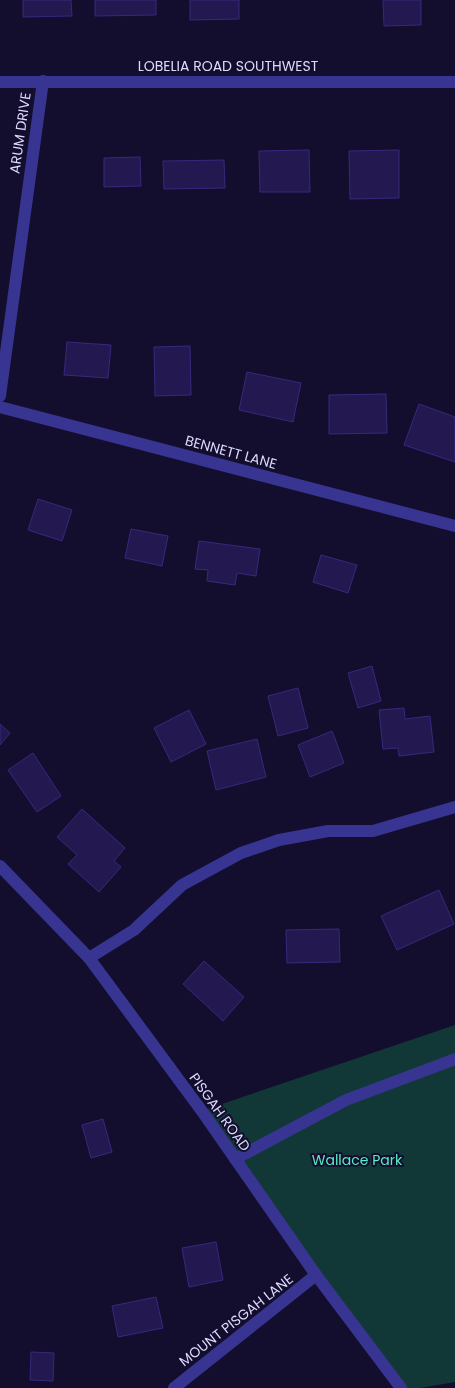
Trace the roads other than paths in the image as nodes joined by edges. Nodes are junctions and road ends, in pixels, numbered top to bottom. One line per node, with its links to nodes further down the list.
1 (42, 81): 2 (street, LOBELIA ROAD SOUTHWEST); 3 (street, LOBELIA ROAD SOUTHWEST); 4 (street, ARUM DRIVE)
2 (0, 82)
3 (455, 82)
4 (0, 396)
5 (0, 407): 6 (street, BENNETT LANE)
6 (455, 526)
7 (455, 807): 9 (street)
8 (0, 866): 9 (street, PISGAH ROAD)
9 (89, 958): 11 (street, PISGAH ROAD)
10 (455, 1059): 11 (street)
11 (235, 1159): 12 (street, PISGAH ROAD)
12 (316, 1276): 13 (street, MOUNT PISGAH LANE); 14 (street, PISGAH ROAD)
13 (174, 1388)
14 (400, 1388)

